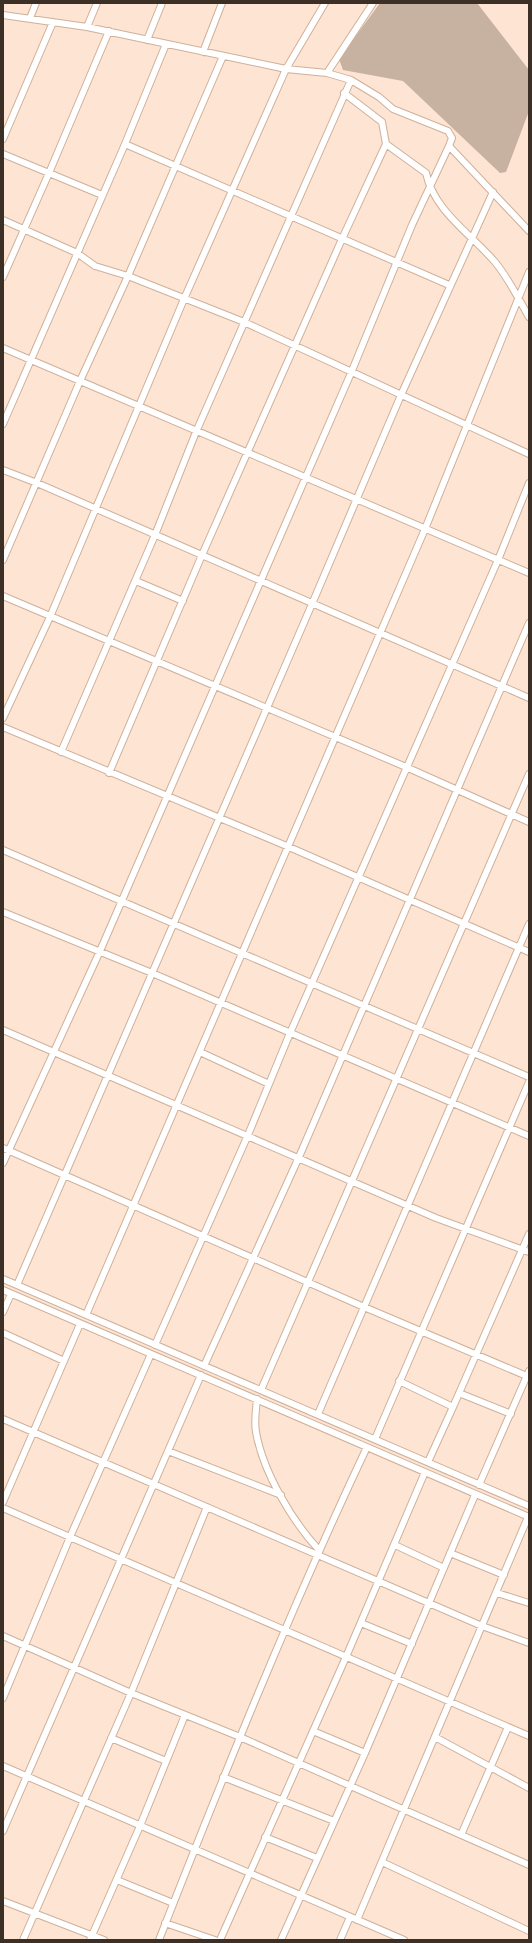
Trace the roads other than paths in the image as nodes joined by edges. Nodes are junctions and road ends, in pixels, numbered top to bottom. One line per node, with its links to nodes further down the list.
1 (36, 3): 8 (street)
2 (97, 3): 10 (street)
3 (162, 3): 12 (street)
4 (222, 3): 14 (street)
5 (325, 3): 16 (street)
6 (373, 3): 17 (street)
7 (3, 15): 8 (street)
8 (30, 18): 9 (street)
9 (53, 22): 10 (street); 20 (street)
10 (87, 27): 11 (street)
11 (109, 31): 12 (street); 26 (street)
12 (147, 40): 13 (street)
13 (166, 44): 14 (street); 21 (street)
14 (204, 52): 15 (street)
15 (223, 56): 16 (street); 25 (street)
16 (286, 69): 17 (street); 28 (street)
17 (327, 73): 18 (street)
18 (351, 80): 19 (street); 23 (street)
19 (344, 94): 22 (street); 31 (street)
20 (3, 139)
21 (125, 144): 25 (street); 30 (street)
22 (386, 144): 27 (street); 36 (street)
23 (449, 146): 27 (street); 29 (street)
24 (3, 154): 26 (street)
25 (176, 165): 28 (street); 40 (street)
26 (49, 173): 30 (street); 33 (street)
27 (429, 186): 35 (street); 38 (street)
28 (232, 190): 31 (street); 44 (street)
29 (492, 192): 34 (street); 35 (street)
30 (102, 195): 37 (street)
31 (290, 216): 36 (street); 46 (street)
32 (3, 220): 33 (street)
33 (24, 229): 37 (street); 41 (street)
34 (529, 231)
35 (472, 237): 42 (street); 43 (street)
36 (342, 239): 38 (street); 47 (street)
37 (77, 253): 40 (street); 49 (street)
38 (396, 263): 42 (street); 50 (street)
39 (529, 272): 43 (street)
40 (128, 276): 44 (street); 51 (street)
41 (3, 277)
42 (449, 285): 52 (street)
43 (518, 297): 45 (street); 55 (street)
44 (184, 299): 46 (street); 53 (street)
45 (529, 317)
46 (244, 322): 47 (street); 56 (street)
47 (296, 346): 50 (street); 57 (street)
48 (3, 348): 49 (street)
49 (30, 360): 51 (street); 54 (street)
50 (350, 373): 52 (street); 60 (street)
51 (80, 381): 53 (street); 61 (street)
52 (401, 395): 55 (street); 63 (street)
53 (138, 406): 56 (street); 64 (street)
54 (3, 424)
55 (468, 425): 58 (street); 65 (street)
56 (196, 432): 57 (street); 66 (street)
57 (248, 453): 60 (street); 67 (street)
58 (529, 454)
59 (3, 470): 61 (street)
60 (305, 477): 63 (street); 72 (street)
61 (37, 483): 64 (street); 68 (street)
62 (529, 483): 69 (street)
63 (356, 500): 65 (street); 75 (street)
64 (94, 509): 66 (street); 76 (street)
65 (425, 529): 69 (street); 78 (street)
66 (155, 535): 67 (street); 71 (street)
67 (202, 555): 72 (street); 74 (street)
68 (3, 560)
69 (498, 560): 70 (street); 81 (street)
70 (529, 573)
71 (136, 581): 74 (street); 79 (street)
72 (260, 581): 75 (street); 83 (street)
73 (3, 596): 76 (street)
74 (183, 601): 80 (street)
75 (312, 604): 78 (street); 85 (street)
76 (50, 617): 79 (street); 86 (street)
77 (529, 623): 82 (street)
78 (380, 633): 81 (street); 88 (street)
79 (109, 642): 80 (street); 89 (street)
80 (157, 663): 83 (street); 91 (street)
81 (451, 664): 82 (street); 90 (street)
82 (502, 686): 84 (street); 93 (street)
83 (214, 687): 85 (street); 94 (street)
84 (529, 698)
85 (266, 708): 88 (street); 96 (street)
86 (3, 718)
87 (3, 727): 89 (street)
88 (336, 738): 90 (street); 98 (street)
89 (61, 752): 91 (street)
90 (406, 767): 93 (street); 100 (street)
91 (109, 773): 94 (street)
92 (529, 774): 95 (street)
93 (458, 791): 95 (street); 101 (street)
94 (167, 796): 96 (street); 102 (street)
95 (512, 814): 97 (street); 105 (street)
96 (220, 818): 98 (street); 104 (street)
97 (529, 822)
98 (289, 848): 100 (street); 109 (street)
99 (3, 850): 102 (street)
100 (358, 877): 101 (street); 112 (street)
101 (410, 900): 105 (street); 114 (street)
102 (122, 902): 104 (street); 108 (street)
103 (3, 912): 108 (street)
104 (174, 923): 109 (street); 111 (street)
105 (466, 923): 107 (street); 115 (street)
106 (529, 924): 107 (street)
107 (519, 947): 110 (street); 120 (street)
108 (100, 951): 111 (street); 119 (street)
109 (242, 952): 112 (street); 113 (street)
110 (529, 952)
111 (152, 973): 113 (street); 122 (street)
112 (312, 983): 114 (street); 117 (street)
113 (221, 1004): 117 (street); 118 (street)
114 (365, 1006): 115 (street); 121 (street)
115 (419, 1029): 120 (street); 124 (street)
116 (3, 1030): 119 (street)
117 (290, 1032): 121 (street); 126 (street)
118 (200, 1052): 126 (street); 128 (street)
119 (54, 1053): 122 (street); 132 (street)
120 (473, 1054): 123 (street); 127 (street)
121 (343, 1056): 124 (street); 133 (street)
122 (108, 1076): 128 (street); 135 (street)
123 (529, 1077)
124 (396, 1079): 127 (street); 136 (street)
125 (529, 1082): 129 (street)
126 (269, 1084): 130 (street)
127 (451, 1103): 129 (street); 138 (street)
128 (178, 1105): 130 (street); 137 (street)
129 (508, 1127): 131 (street); 139 (street)
130 (248, 1135): 133 (street); 141 (street)
131 (529, 1136)
132 (6, 1150): 134 (street); 135 (street)
133 (299, 1158): 136 (street); 144 (street)
134 (3, 1163)
135 (65, 1176): 137 (street); 147 (street)
136 (353, 1181): 138 (street); 146 (street)
137 (134, 1205): 141 (street); 152 (street)
138 (407, 1205): 139 (street); 150 (street)
139 (465, 1229): 142 (street); 154 (street)
140 (529, 1234): 142 (street)
141 (203, 1236): 144 (street); 156 (street)
142 (522, 1250): 143 (street); 158 (street)
143 (529, 1252)
144 (254, 1259): 146 (street); 160 (street)
145 (3, 1279): 147 (street)
146 (309, 1283): 150 (street); 164 (street)
147 (17, 1285): 152 (street)
148 (3, 1290): 149 (street)
149 (10, 1294): 151 (street); 153 (street)
150 (364, 1307): 154 (street); 168 (street)
151 (3, 1312)
152 (86, 1315): 156 (street)
153 (80, 1324): 157 (street); 159 (street)
154 (420, 1331): 158 (street); 163 (street)
155 (3, 1333): 159 (street)
156 (155, 1345): 160 (street)
157 (151, 1354): 161 (street); 175 (street)
158 (477, 1354): 162 (street); 165 (street)
159 (64, 1361): 171 (street)
160 (204, 1366): 164 (street)
161 (200, 1375): 166 (street); 174 (street)
162 (528, 1375): 169 (street)
163 (399, 1382): 167 (street); 172 (street)
164 (261, 1390): 168 (street)
165 (459, 1393): 167 (street); 169 (street)
166 (257, 1399): 173 (street); 180 (street)
167 (453, 1407): 176 (street)
168 (318, 1414): 172 (street)
169 (511, 1414): 179 (street)
170 (3, 1419): 171 (street)
171 (34, 1432): 175 (street); 182 (street)
172 (375, 1439): 176 (street)
173 (367, 1447): 177 (street); 189 (street)
174 (168, 1451): 178 (street); 180 (street)
175 (104, 1462): 178 (street); 187 (street)
176 (428, 1462): 179 (street)
177 (425, 1472): 181 (street); 188 (street)
178 (154, 1485): 184 (street); 191 (street)
179 (479, 1486): 183 (street)
180 (281, 1495): 189 (street)
181 (475, 1495): 186 (street); 190 (street)
182 (3, 1502)
183 (529, 1506)
184 (207, 1507): 189 (street); 195 (street)
185 (3, 1508): 187 (street)
186 (529, 1517): 193 (street)
187 (70, 1537): 191 (street); 205 (street)
188 (395, 1545): 192 (street); 194 (street)
189 (318, 1552): 194 (street); 201 (street)
190 (450, 1553): 192 (street); 193 (street)
191 (121, 1559): 195 (street); 207 (street)
192 (444, 1568): 197 (street)
193 (504, 1575): 196 (street)
194 (380, 1581): 197 (street); 199 (street)
195 (176, 1583): 201 (street); 209 (street)
196 (497, 1593): 198 (street); 200 (street)
197 (430, 1602): 200 (street); 204 (street)
198 (529, 1603)
199 (361, 1623): 204 (street); 206 (street)
200 (482, 1626): 203 (street); 211 (street)
201 (285, 1630): 206 (street); 216 (street)
202 (3, 1636): 205 (street)
203 (529, 1643)
204 (412, 1644): 208 (street)
205 (26, 1646): 207 (street); 210 (street)
206 (346, 1657): 208 (street); 214 (street)
207 (74, 1668): 209 (street); 224 (street)
208 (396, 1679): 211 (street); 219 (street)
209 (131, 1693): 212 (street); 218 (street)
210 (3, 1698)
211 (450, 1702): 213 (street); 217 (street)
212 (185, 1714): 216 (street); 220 (street)
213 (508, 1727): 215 (street); 223 (street)
214 (313, 1731): 219 (street); 221 (street)
215 (529, 1736)
216 (240, 1737): 221 (street); 225 (street)
217 (435, 1737): 223 (street); 230 (street)
218 (111, 1738): 220 (street); 228 (street)
219 (365, 1753): 226 (street)
220 (166, 1761): 232 (street)
221 (298, 1763): 226 (street); 229 (street)
222 (3, 1766): 224 (street)
223 (491, 1768): 227 (street); 234 (street)
224 (28, 1777): 228 (street); 233 (street)
225 (223, 1777): 229 (street); 236 (street)
226 (350, 1787): 230 (street); 231 (street)
227 (529, 1788)
228 (84, 1801): 232 (street); 245 (street)
229 (281, 1801): 231 (street); 235 (street)
230 (404, 1810): 234 (street); 238 (street)
231 (334, 1821): 237 (street)
232 (140, 1826): 236 (street); 241 (street)
233 (3, 1831)
234 (461, 1835): 239 (street)
235 (265, 1837): 237 (street); 240 (street)
236 (195, 1848): 240 (street); 244 (street)
237 (317, 1858): 242 (street)
238 (382, 1862): 247 (street); 249 (street)
239 (529, 1865)
240 (249, 1873): 242 (street); 255 (street)
241 (116, 1880): 244 (street); 250 (street)
242 (300, 1895): 246 (street); 256 (street)
243 (3, 1901): 245 (street)
244 (173, 1904): 248 (street)
245 (34, 1914): 250 (street); 251 (street)
246 (350, 1917): 247 (street); 257 (street)
247 (357, 1920): 258 (street)
248 (165, 1923): 253 (street); 254 (street)
249 (529, 1931)
250 (91, 1938): 252 (street)
251 (24, 1940)
252 (104, 1940)
253 (159, 1940)
254 (215, 1940)
255 (220, 1940)
256 (281, 1940)
257 (340, 1940)
258 (404, 1940)

